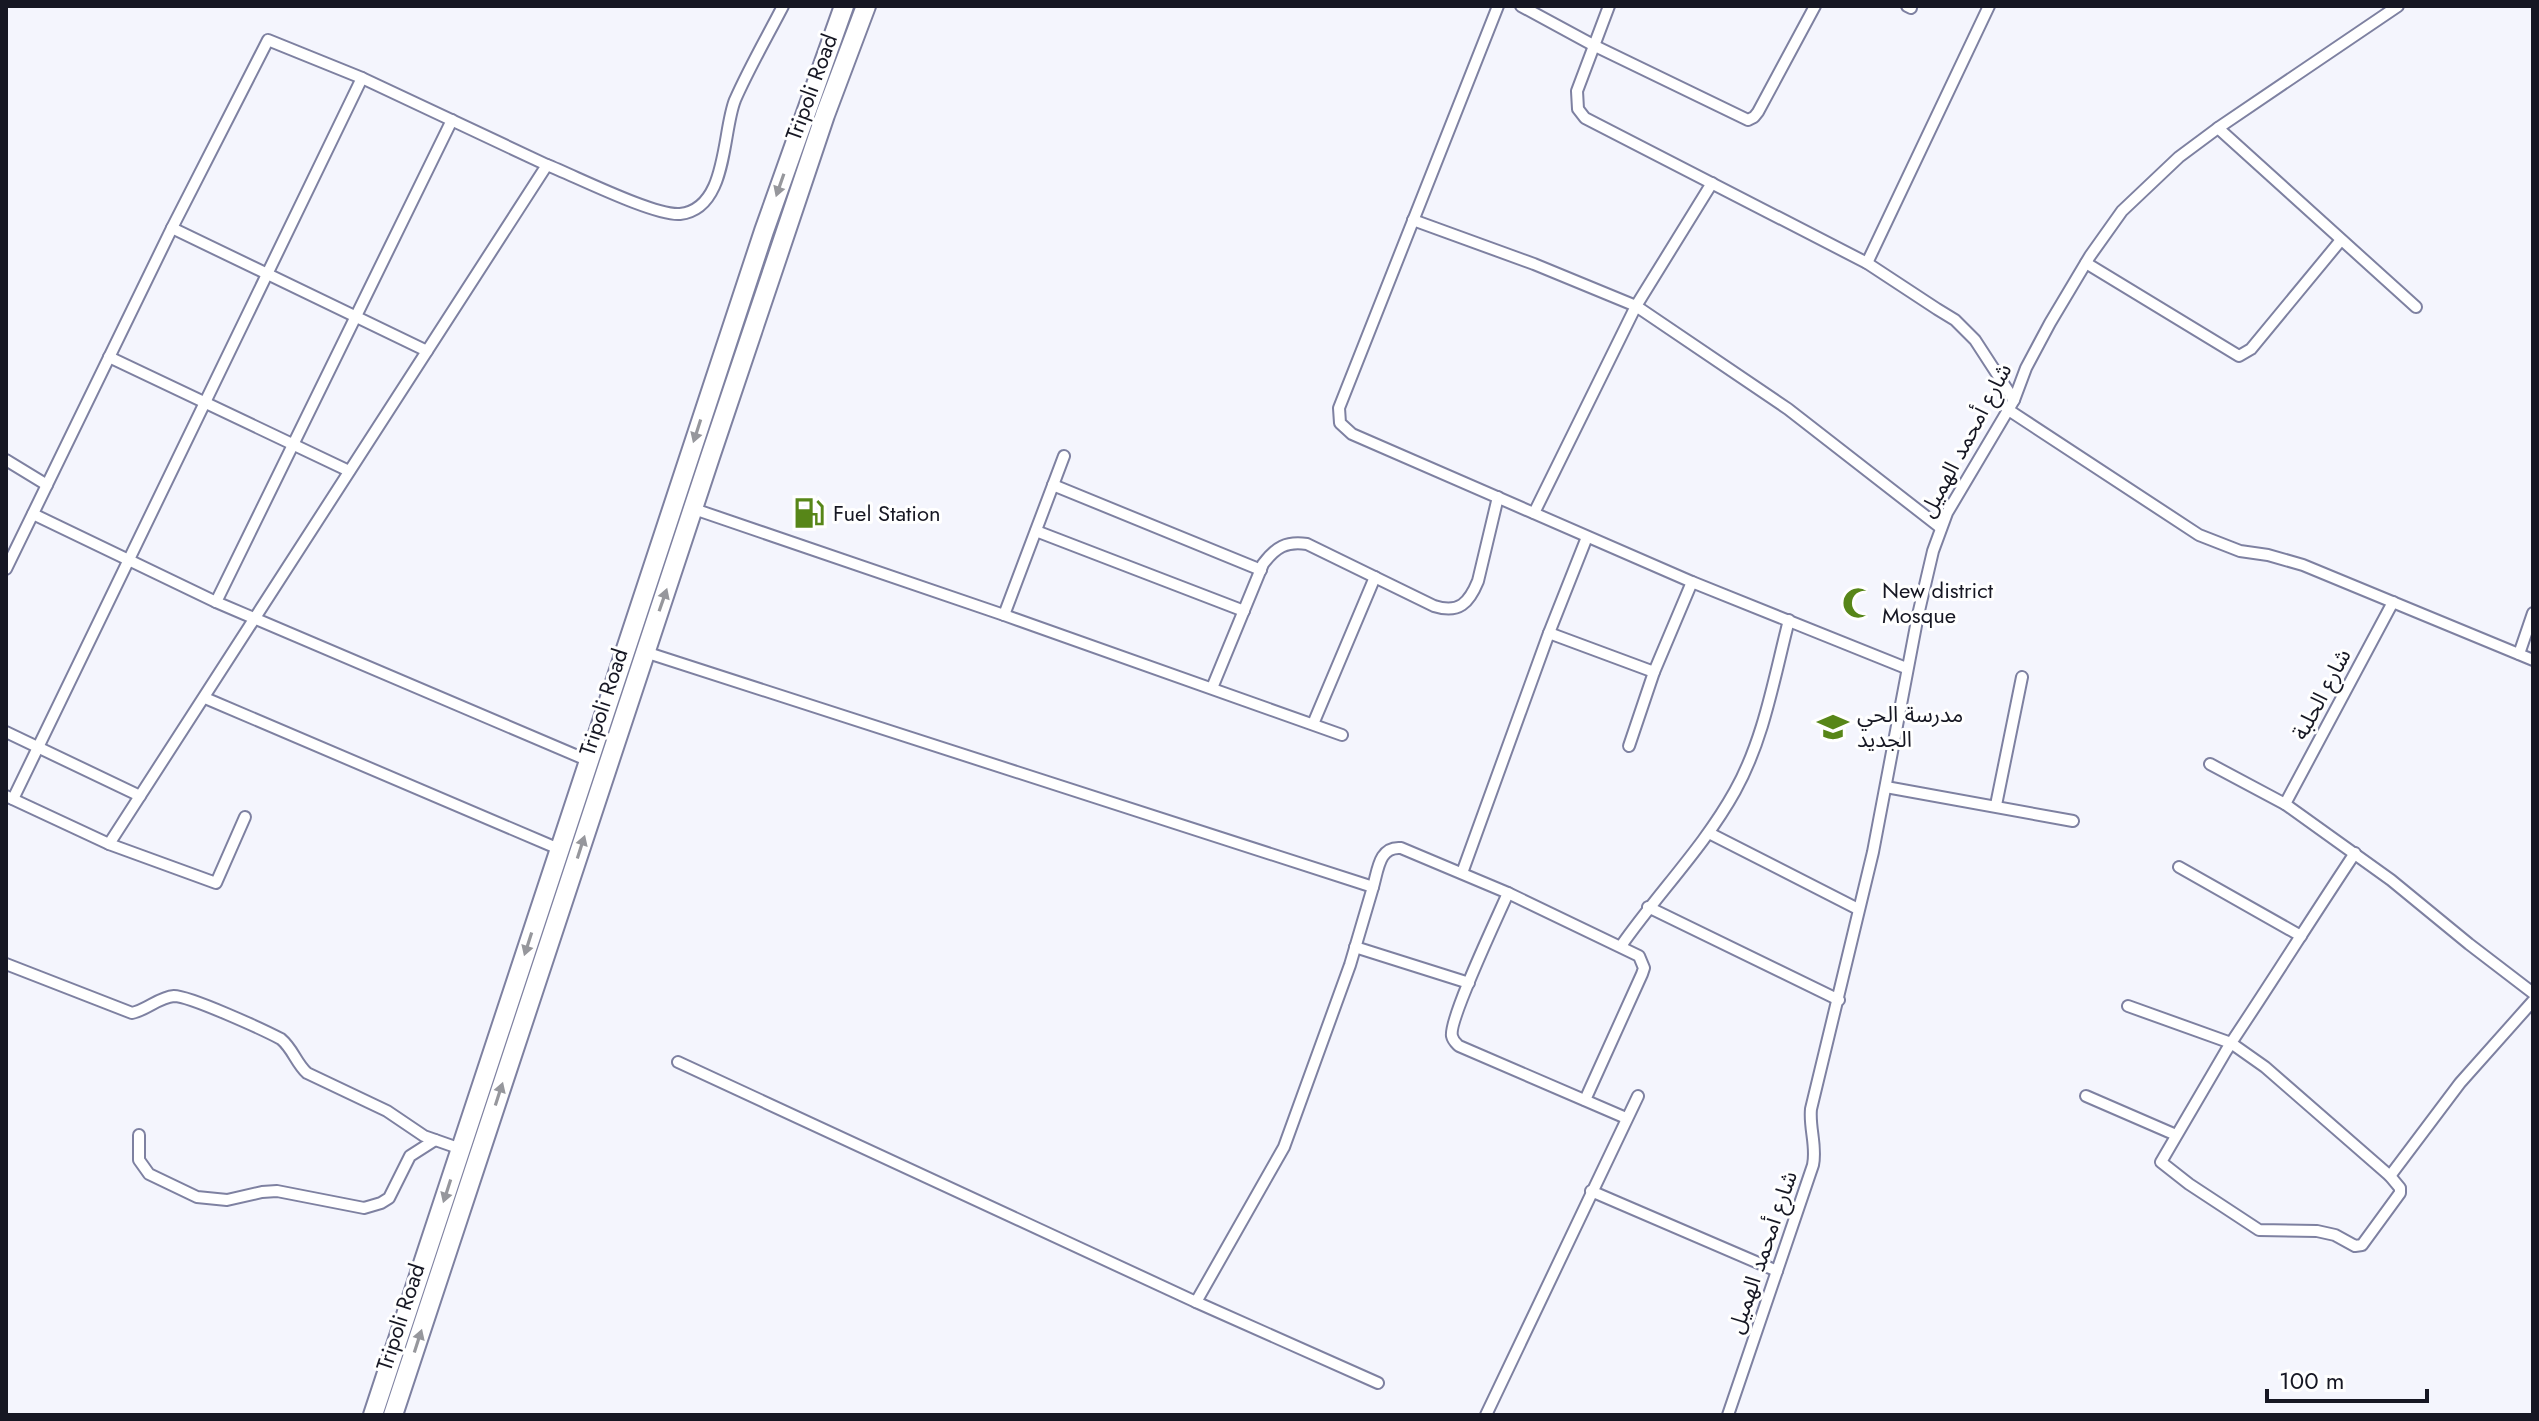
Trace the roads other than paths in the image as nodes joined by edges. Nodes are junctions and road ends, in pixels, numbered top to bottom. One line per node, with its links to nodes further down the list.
1 (783, 6): 14 (street)
2 (844, 6): 68 (highway, one-way to 68)
3 (866, 6): 36 (highway, Tripoli Road)
4 (1498, 6): 16 (street)
5 (1521, 6): 10 (street)
6 (1609, 6): 10 (street)
7 (1815, 6): 10 (street)
8 (1989, 6): 19 (street)
9 (2398, 6): 13 (street, شارع أمحمد الهميل)
10 (1593, 45): 15 (street)
11 (362, 78): 12 (street); 17 (street); 21 (street)
12 (452, 120): 14 (street); 24 (street)
13 (2218, 128): 18 (street); 20 (street, شارع أمحمد الهميل)
14 (547, 165): 25 (street)
15 (1712, 183): 19 (street); 22 (street)
16 (1413, 220): 22 (street); 35 (street)
17 (172, 228): 21 (street); 26 (street)
18 (2341, 240): 20 (street); 23 (street)
19 (1867, 263): 28 (street)
20 (2086, 263): 28 (street, شارع أمحمد الهميل)
21 (268, 274): 24 (street); 27 (street)
22 (1636, 306): 37 (street); 39 (street)
23 (2416, 307)
24 (356, 317): 25 (street); 29 (street)
25 (427, 351): 32 (street)
26 (109, 357): 27 (street); 33 (street)
27 (206, 403): 29 (street); 42 (street)
28 (2011, 405): 39 (street, شارع أمحمد الهميل); 48 (street)
29 (293, 444): 32 (street); 47 (street)
30 (1064, 456): 34 (street)
31 (6, 460): 33 (street)
32 (349, 471): 52 (street)
33 (47, 485): 38 (street)
34 (1053, 485): 40 (street); 44 (street)
35 (1498, 497): 37 (street); 45 (street)
36 (694, 509): 51 (street); 55 (highway, Tripoli Road, one-way to 36)
37 (1534, 513): 41 (street)
38 (33, 514): 42 (street); 43 (street)
39 (1941, 528): 58 (street, شارع أمحمد الهميل)
40 (1036, 531): 49 (street); 51 (street)
41 (1587, 537): 46 (street); 54 (street)
42 (130, 561): 47 (street); 67 (street)
43 (6, 569)
44 (1261, 570): 45 (street); 49 (street)
45 (1375, 577): 63 (street)
46 (1692, 582): 53 (street); 59 (street)
47 (216, 602): 52 (street)
48 (2393, 602): 56 (street); 73 (street, شارع الحلبة)
49 (1244, 611): 61 (street)
50 (2533, 613): 56 (street)
51 (1004, 615): 61 (street)
52 (255, 618): 62 (street); 68 (street)
53 (1789, 620): 58 (street); 77 (street)
54 (1549, 633): 59 (street); 82 (street)
55 (645, 652): 83 (street); 112 (highway, Tripoli Road, one-way to 55)
56 (2519, 654): 57 (street)
57 (2533, 660)
58 (1906, 668): 70 (street, شارع أمحمد الهميل)
59 (1654, 672): 66 (street)
60 (2022, 677): 74 (street)
61 (1212, 688): 63 (street)
62 (205, 698): 71 (street); 79 (street)
63 (1313, 724): 65 (street)
64 (6, 732): 67 (street)
65 (1342, 735)
66 (1629, 746)
67 (38, 748): 71 (street); 72 (street)
68 (587, 760): 79 (highway)
69 (2210, 764): 73 (street)
70 (1886, 787): 74 (street); 86 (street, شارع أمحمد الهميل)
71 (140, 796): 78 (street)
72 (10, 797): 78 (street)
73 (2285, 804): 80 (street)
74 (1996, 805): 76 (street)
75 (245, 817): 78 (street)
76 (2073, 821)
77 (1709, 833): 85 (street); 86 (street)
78 (109, 844)
79 (559, 849): 105 (highway, one-way to 105)
80 (2355, 853): 87 (street); 92 (street)
81 (2179, 867): 87 (street)
82 (1462, 873): 83 (street); 84 (street)
83 (1373, 887): 89 (street)
84 (1508, 893): 88 (street); 91 (street)
85 (1648, 907): 88 (street); 93 (street)
86 (1858, 909): 93 (street, شارع أمحمد الهميل)
87 (2301, 936): 96 (street)
88 (1621, 946): 100 (street)
89 (1355, 947): 91 (street); 109 (street)
90 (6, 964): 104 (street)
91 (1469, 983): 100 (street)
92 (2533, 993)
93 (1839, 1000): 108 (street, شارع أمحمد الهميل)
94 (2533, 1001): 106 (street)
95 (2128, 1006): 96 (street)
96 (2231, 1043): 103 (street); 106 (street)
97 (678, 1062): 109 (street)
98 (1638, 1096): 101 (street)
99 (2086, 1096): 103 (street)
100 (1585, 1100): 101 (street)
101 (1626, 1118): 107 (street)
102 (139, 1135): 104 (street)
103 (2176, 1135): 106 (street)
104 (435, 1140): 105 (street)
105 (461, 1149): 111 (highway, one-way to 111)
106 (2390, 1176)
107 (1591, 1191): 108 (street); 113 (street)
108 (1777, 1271): 114 (street, شارع أمحمد الهميل)
109 (1196, 1302): 110 (street)
110 (1378, 1383)
111 (373, 1415)
112 (393, 1415)
113 (1486, 1415)
114 (1728, 1415)

